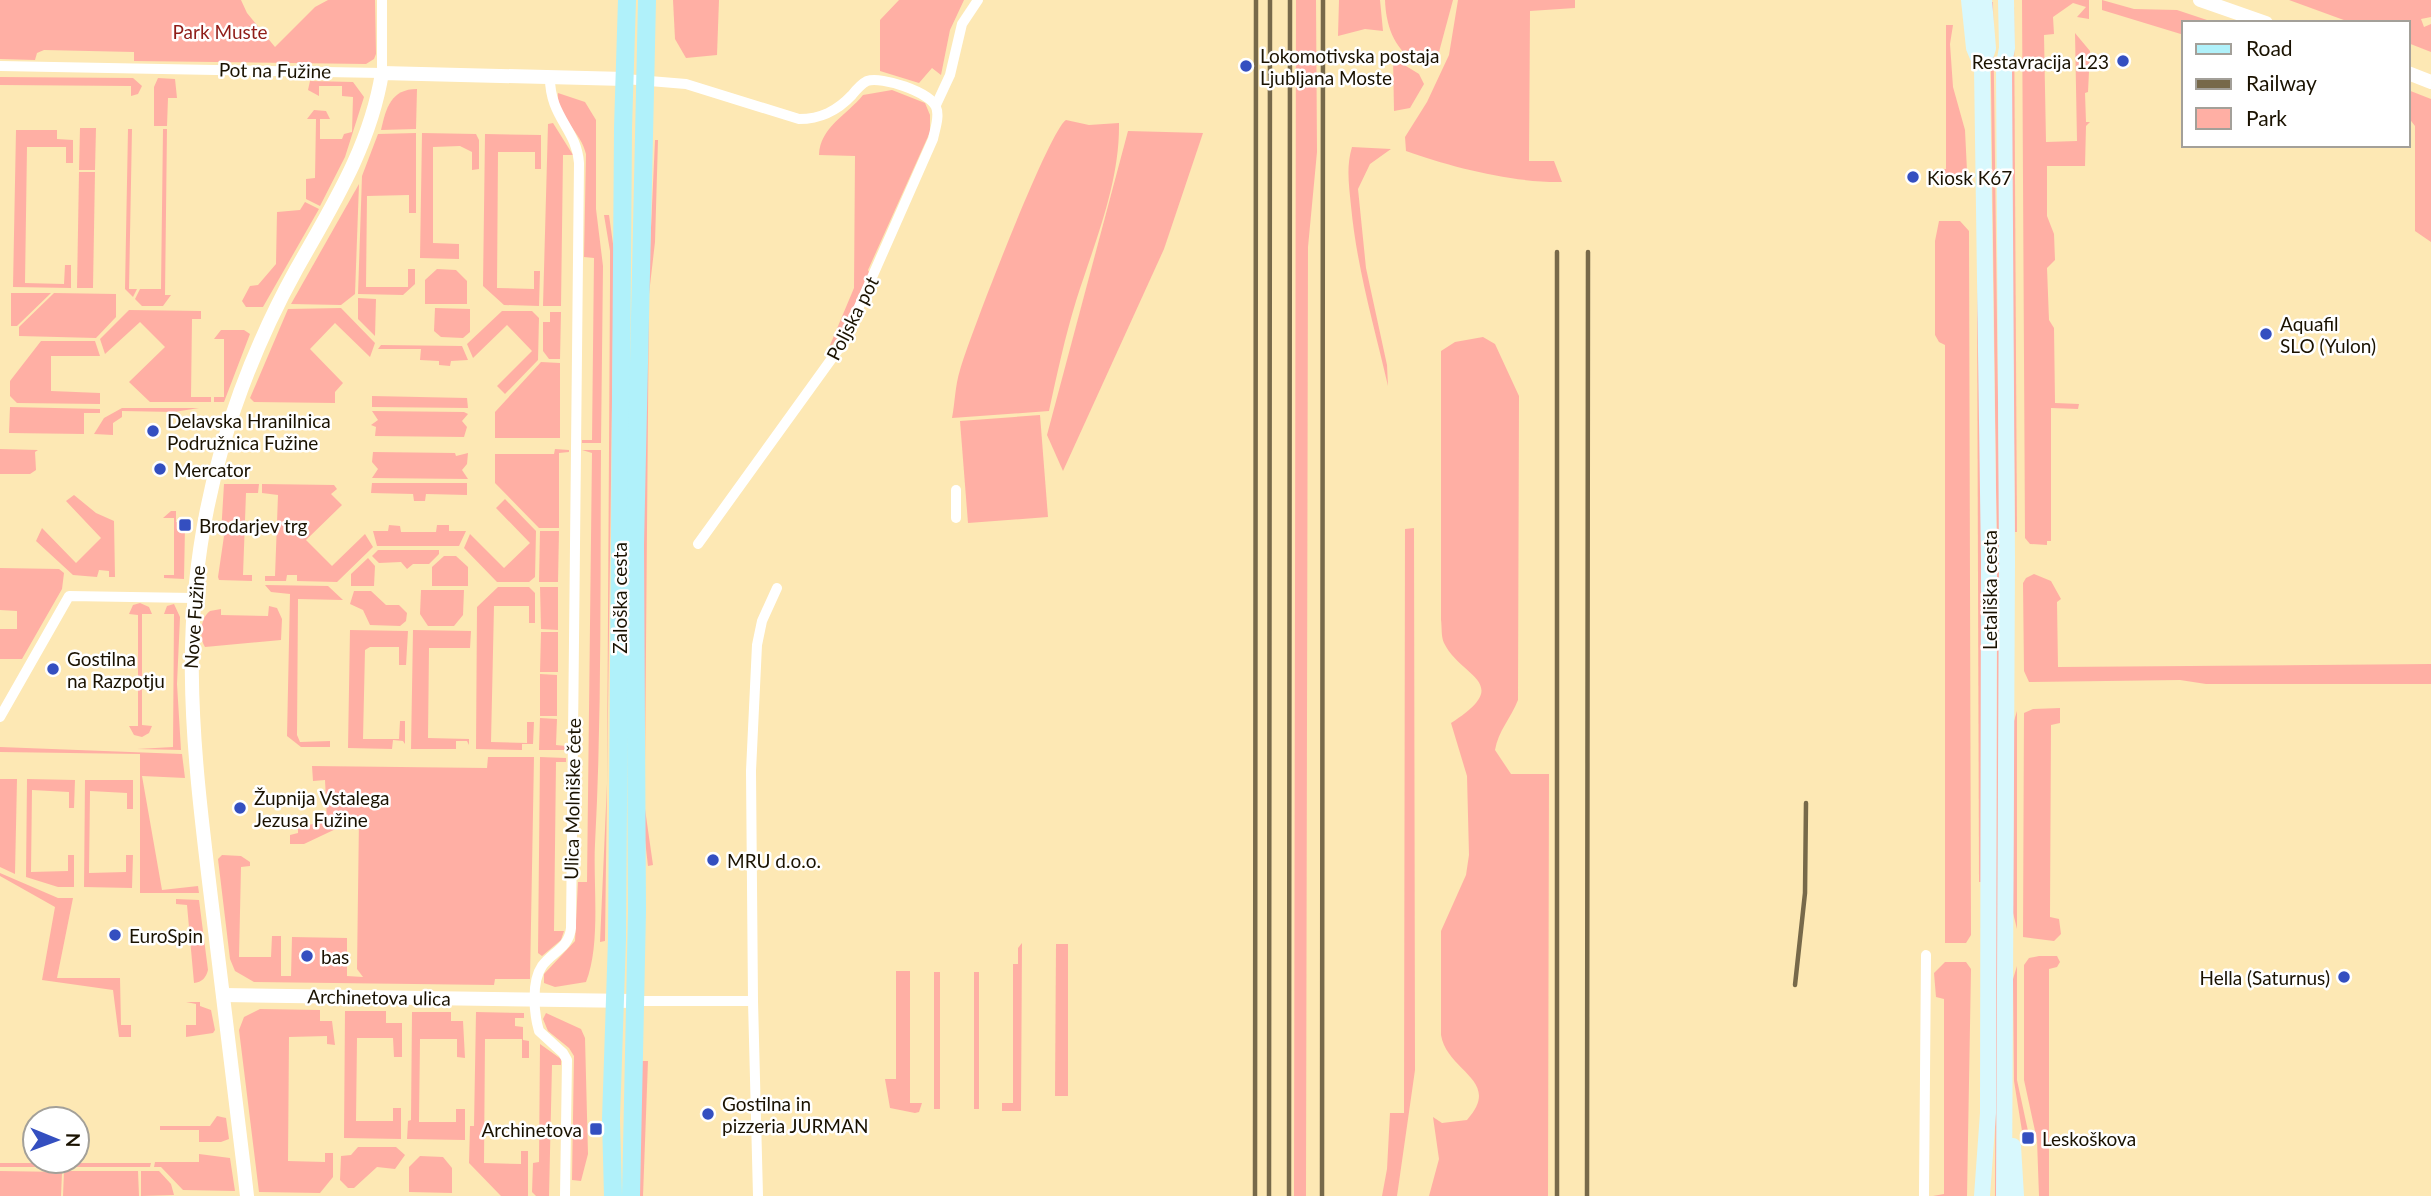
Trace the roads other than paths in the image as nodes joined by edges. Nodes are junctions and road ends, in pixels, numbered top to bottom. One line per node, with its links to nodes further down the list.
1 (382, 0): 14 (street)
2 (627, 0): 17 (main road, Zaloška cesta)
3 (647, 0): 18 (main road, Zaloška cesta)
4 (978, 0): 20 (street, Poljska pot)
5 (1969, 0): 13 (main road, Letališka cesta)
6 (1984, 0): 13 (main road, Letališka cesta)
7 (1997, 0): 11 (main road, Letališka cesta)
8 (2006, 0): 11 (main road, Letališka cesta)
9 (2200, 0): 10 (street)
10 (2260, 21)
11 (2004, 64): 33 (main road, Letališka cesta)
12 (0, 66): 14 (street, Pot na Fužine)
13 (1982, 67): 34 (main road, Letališka cesta)
14 (382, 73): 16 (street, Pot na Fužine); 25 (street, Nove Fužine)
15 (2410, 74): 19 (street)
16 (550, 76): 17 (street, Pot na Fužine); 29 (street, Ulica Molniške čete)
17 (625, 79): 18 (street, Pot na Fužine); 30 (main road, Zaloška cesta)
18 (645, 80): 20 (street); 31 (main road, Zaloška cesta)
19 (2431, 82)
20 (936, 105): 23 (street, Poljska pot)
21 (956, 490): 22 (street)
22 (956, 518)
23 (698, 544)
24 (777, 587): 32 (street)
25 (193, 598): 26 (street); 28 (street, Nove Fužine)
26 (0, 717)
27 (1926, 955): 40 (street)
28 (223, 995): 29 (street, Archinetova ulica); 35 (street, Nove Fužine)
29 (536, 1000): 30 (street, Archinetova ulica); 36 (street)
30 (615, 1001): 31 (street, Archinetova ulica); 37 (main road, Zaloška cesta)
31 (634, 1001): 32 (street); 38 (main road, Zaloška cesta)
32 (753, 1001): 39 (street)
33 (2006, 1102): 43 (main road, Letališka cesta); 44 (main road, Letališka cesta)
34 (1988, 1113): 41 (main road, Letališka cesta); 42 (main road, Letališka cesta)
35 (247, 1196)
36 (565, 1196)
37 (613, 1196)
38 (631, 1196)
39 (758, 1196)
40 (1924, 1196)
41 (1982, 1196)
42 (1991, 1196)
43 (2004, 1196)
44 (2016, 1196)

